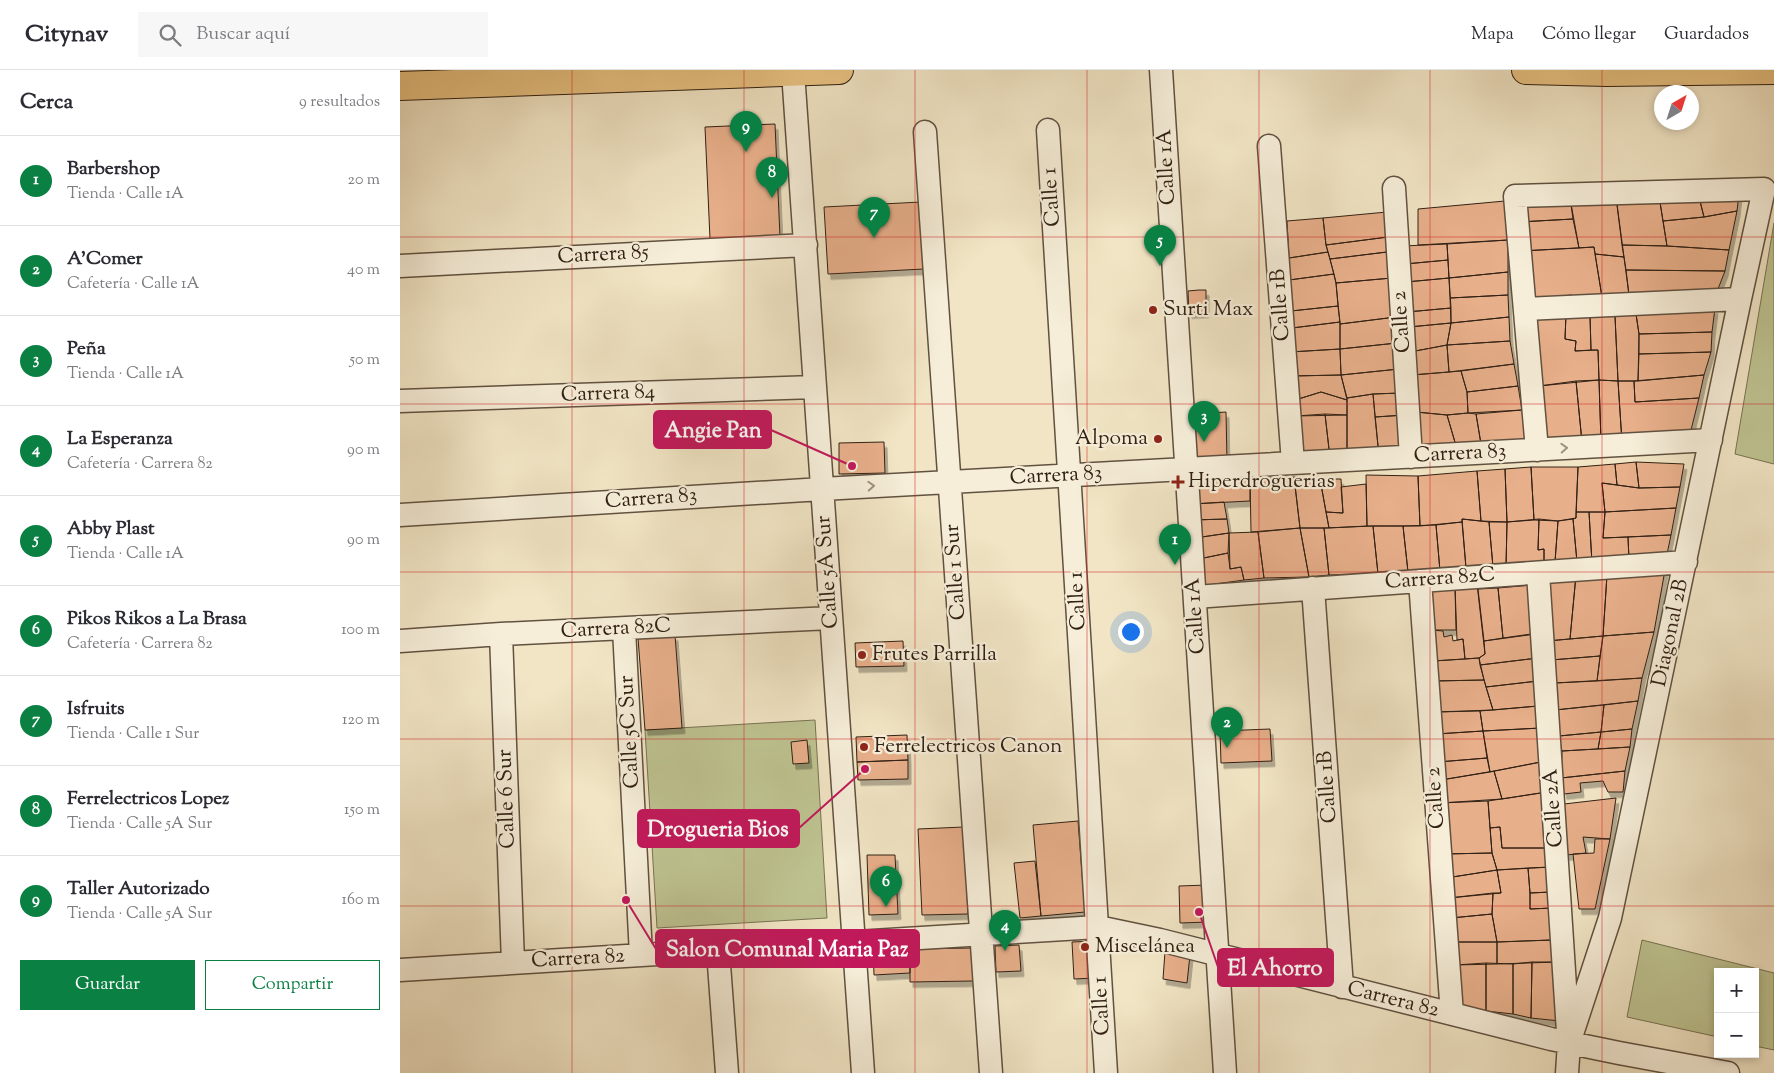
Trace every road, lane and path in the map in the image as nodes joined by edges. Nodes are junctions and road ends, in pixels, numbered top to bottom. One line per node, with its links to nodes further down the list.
1 (840, 70): 5 (main road)
2 (1161, 70): 21 (street, Calle 1A)
3 (1526, 70): 4 (main road)
4 (1773, 70)
5 (794, 72): 6 (main road); 11 (street, Calle 5A Sur)
6 (400, 86)
7 (1048, 130): 22 (street, Calle 1)
8 (925, 132): 23 (street, Calle 1 Sur)
9 (1269, 146): 20 (street, Calle 1B)
10 (1394, 188): 19 (street, Calle 2)
11 (806, 245): 12 (street, Carrera 85); 15 (street, Calle 5A Sur)
12 (400, 266)
13 (1740, 299): 14 (street); 14 (street, Diagonal 2B); 17 (street, Diagonal 2B)
14 (1525, 309): 18 (street)
15 (815, 387): 16 (street, Carrera 84); 24 (street, Calle 5A Sur)
16 (400, 401)
17 (1711, 440): 18 (street, Carrera 83, one-way to 17); 26 (street, Diagonal 2B)
18 (1537, 450): 19 (street, Carrera 83)
19 (1410, 457): 20 (street, Carrera 83)
20 (1293, 463): 21 (street, Carrera 83)
21 (1186, 469): 22 (street, Carrera 83); 30 (street, Calle 1A)
22 (1070, 475): 23 (street, Carrera 83); 35 (street, Calle 1)
23 (949, 482): 24 (street, Carrera 83, one-way to 23); 36 (street, Calle 1 Sur)
24 (822, 489): 25 (street, Carrera 83); 31 (street, Calle 5A Sur)
25 (400, 515)
26 (1686, 562): 27 (street, Carrera 82C); 45 (street, Diagonal 2B)
27 (1538, 573): 28 (street, Carrera 82C); 45 (street, Calle 2A)
28 (1420, 580): 29 (street, Carrera 82C); 44 (street, Calle 2)
29 (1313, 588): 30 (street, Carrera 82C); 43 (street, Calle 1B)
30 (1195, 597): 40 (street, Calle 1A)
31 (832, 618): 32 (street, Carrera 82C); 37 (street, Calle 5A Sur)
32 (624, 629): 33 (street, Carrera 82C); 39 (street, Calle 5C Sur)
33 (501, 634): 34 (street, Carrera 82C); 41 (street, Calle 6 Sur)
34 (400, 641)
35 (1098, 927): 36 (street, Carrera 82); 40 (street, Carrera 82); 49 (street, Calle 1)
36 (981, 935): 37 (street, Carrera 82); 48 (street, Calle 1 Sur)
37 (854, 943): 38 (street, Carrera 82); 47 (street, Calle 5A Sur)
38 (718, 951): 39 (street, Carrera 82); 46 (street)
39 (641, 955): 41 (street, Carrera 82)
40 (1217, 956): 43 (street, Carrera 82); 50 (street, Calle 1A)
41 (513, 963): 42 (street, Carrera 82)
42 (400, 969)
43 (1342, 986): 44 (street, Carrera 82)
44 (1452, 1014): 45 (street, Carrera 82)
45 (1569, 1043): 51 (street, Diagonal 2B); 52 (street, Carrera 82)
46 (727, 1073)
47 (863, 1073)
48 (991, 1073)
49 (1106, 1073)
50 (1224, 1073)
51 (1567, 1073)
52 (1728, 1073)

